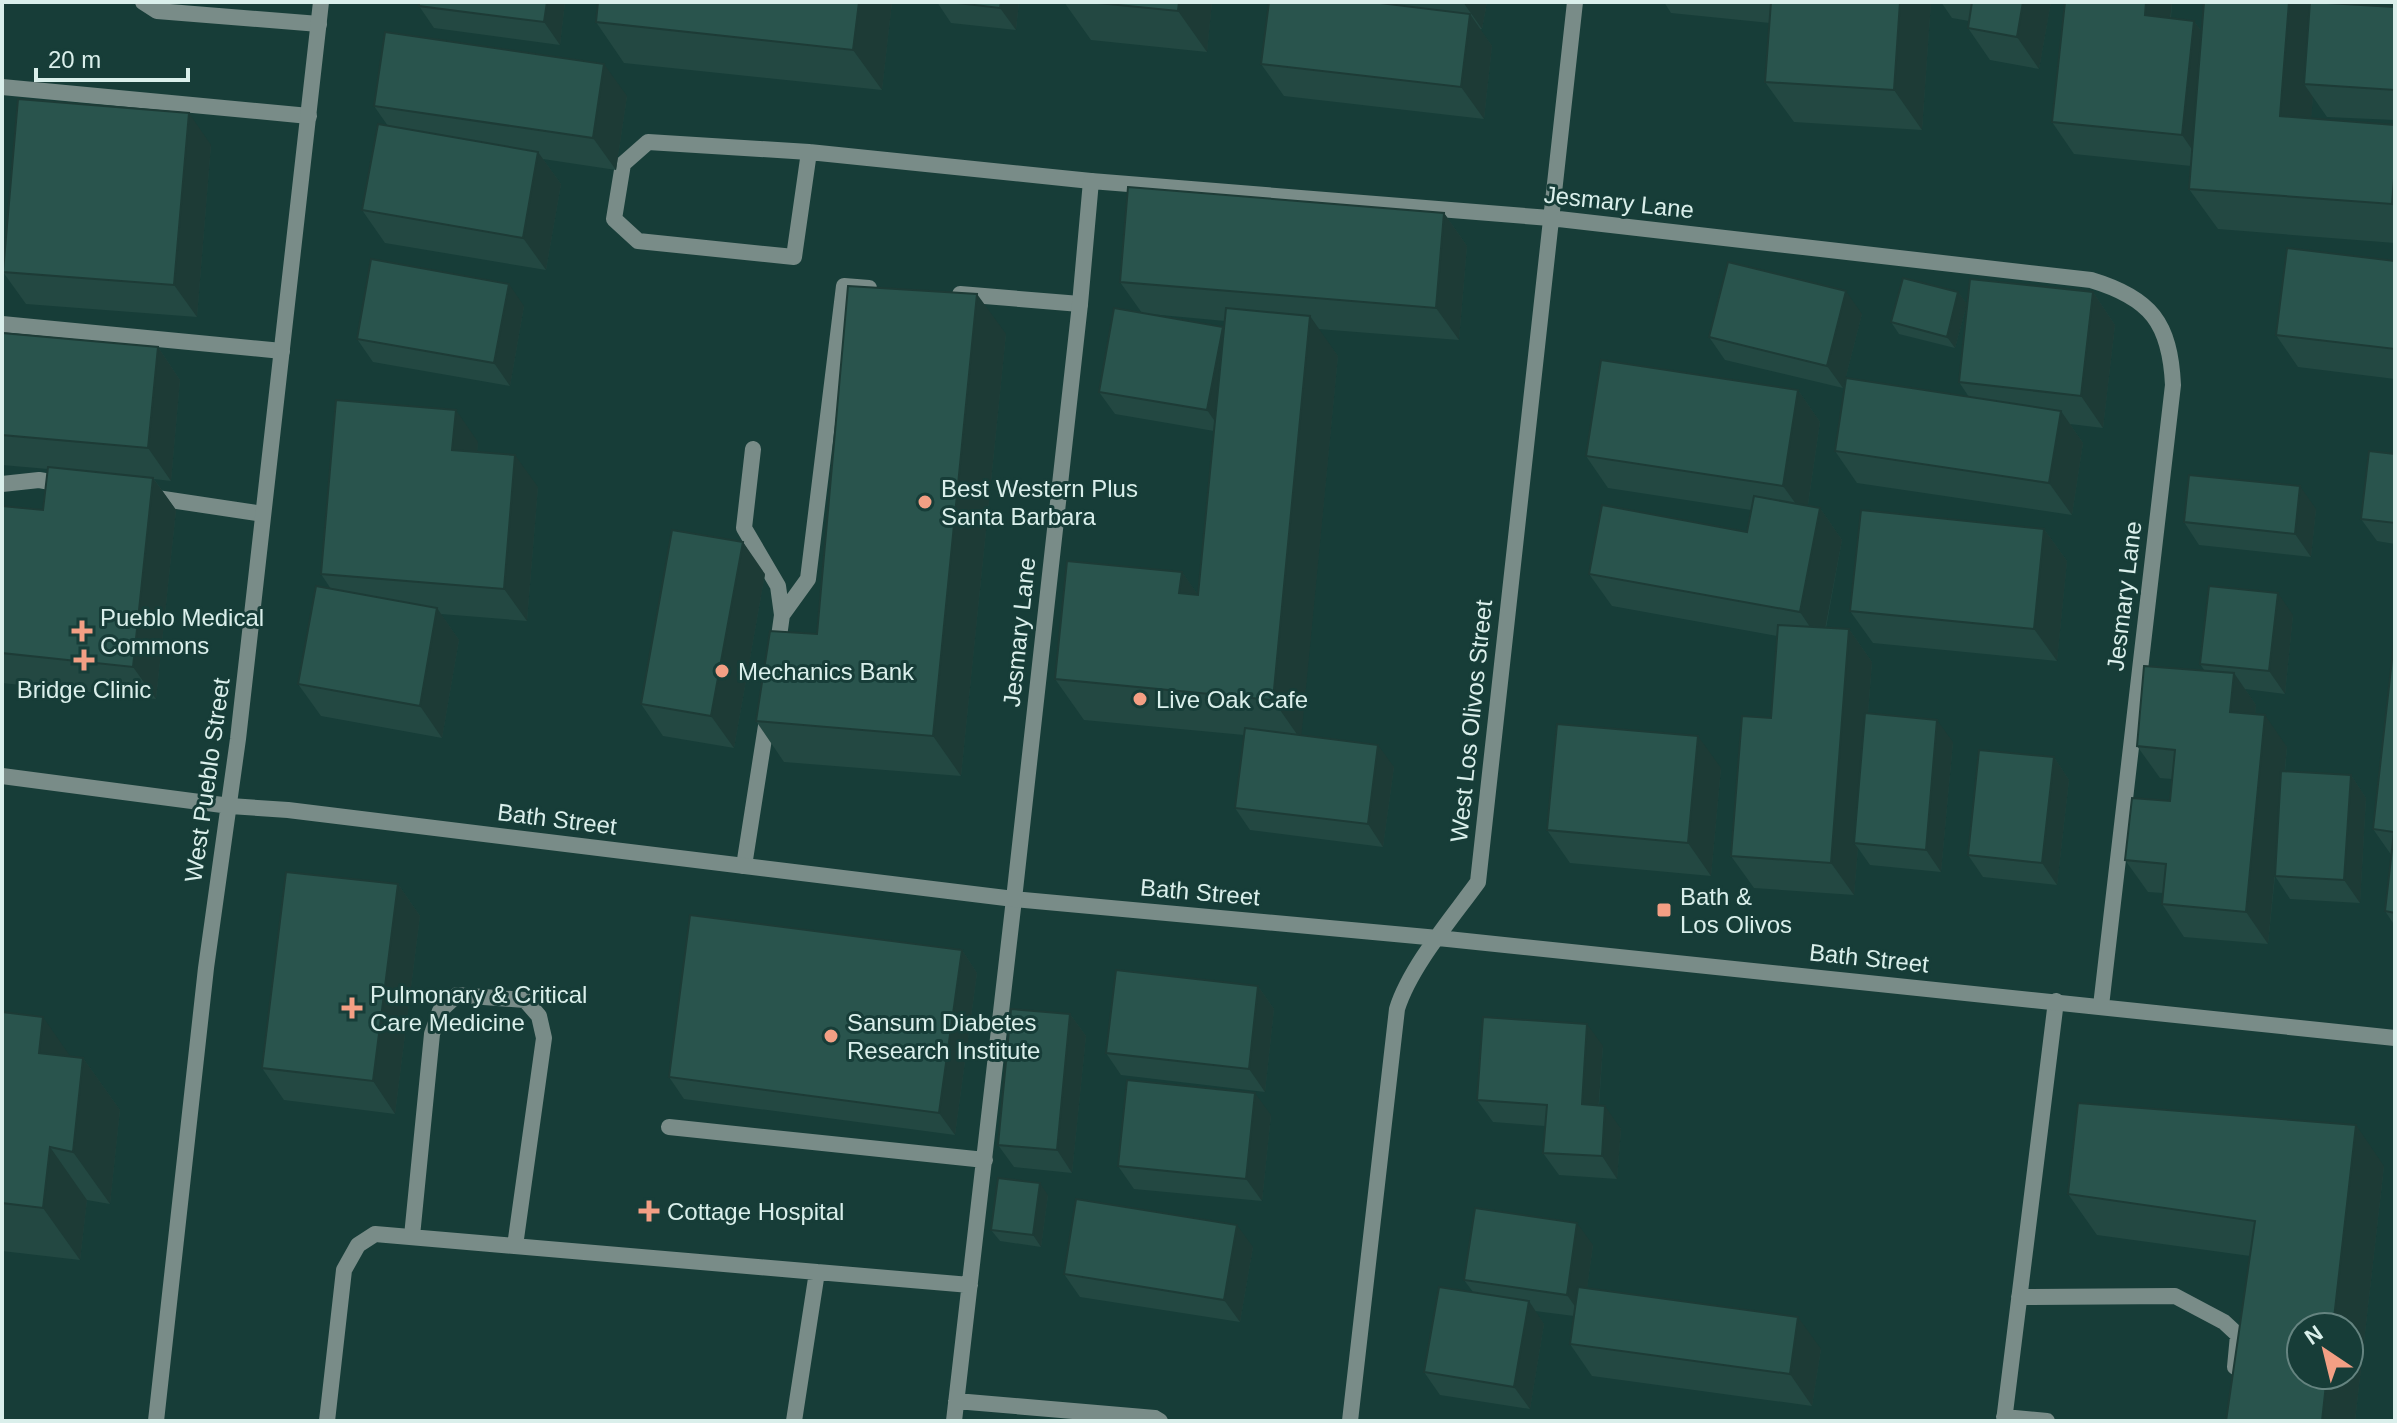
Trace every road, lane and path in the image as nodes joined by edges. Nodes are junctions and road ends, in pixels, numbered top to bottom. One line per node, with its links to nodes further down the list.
1 (143, 2): 4 (street)
2 (321, 2): 4 (street, West Pueblo Street)
3 (1575, 2): 9 (street, West Los Olivos Street)
4 (319, 24): 6 (street, West Pueblo Street)
5 (2, 87): 6 (street)
6 (309, 116): 14 (street, West Pueblo Street)
7 (809, 152): 7 (street); 8 (street)
8 (1091, 181): 9 (street, Jesmary Lane); 12 (street, Jesmary Lane)
9 (1550, 218): 27 (street, West Los Olivos Street); 29 (street, Jesmary Lane)
10 (891, 289): 20 (street)
11 (939, 293): 12 (street)
12 (1080, 304): 26 (street, Jesmary Lane)
13 (2, 324): 14 (street)
14 (282, 351): 19 (street, West Pueblo Street)
15 (753, 449): 20 (street)
16 (2, 484): 17 (street)
17 (86, 487)
18 (134, 494): 19 (street)
19 (263, 514): 24 (street, West Pueblo Street)
20 (782, 615): 21 (street)
21 (775, 661)
22 (771, 692): 25 (street)
23 (2, 776): 24 (street, Bath Street)
24 (230, 806): 25 (street, Bath Street); 41 (street, West Pueblo Street)
25 (744, 866): 26 (street, Bath Street)
26 (1014, 899): 27 (street, Bath Street); 32 (street, Jesmary Lane)
27 (1438, 938): 28 (street, Bath Street); 46 (street, West Los Olivos Street)
28 (2056, 1001): 29 (street, Bath Street); 37 (street)
29 (2101, 1006): 30 (street, Bath Street)
30 (2395, 1038)
31 (669, 1127): 32 (street)
32 (985, 1160): 36 (street, Jesmary Lane)
33 (412, 1236): 34 (street); 34 (street); 42 (street)
34 (515, 1246): 35 (street)
35 (817, 1272): 36 (street); 43 (street)
36 (970, 1285): 39 (street, Jesmary Lane)
37 (2019, 1297): 38 (street); 40 (street)
38 (2233, 1378)
39 (956, 1401): 44 (street, Jesmary Lane); 45 (street)
40 (2004, 1419): 47 (street)
41 (156, 1421)
42 (327, 1421)
43 (794, 1421)
44 (954, 1421)
45 (1160, 1421)
46 (1350, 1421)
47 (2047, 1421)

